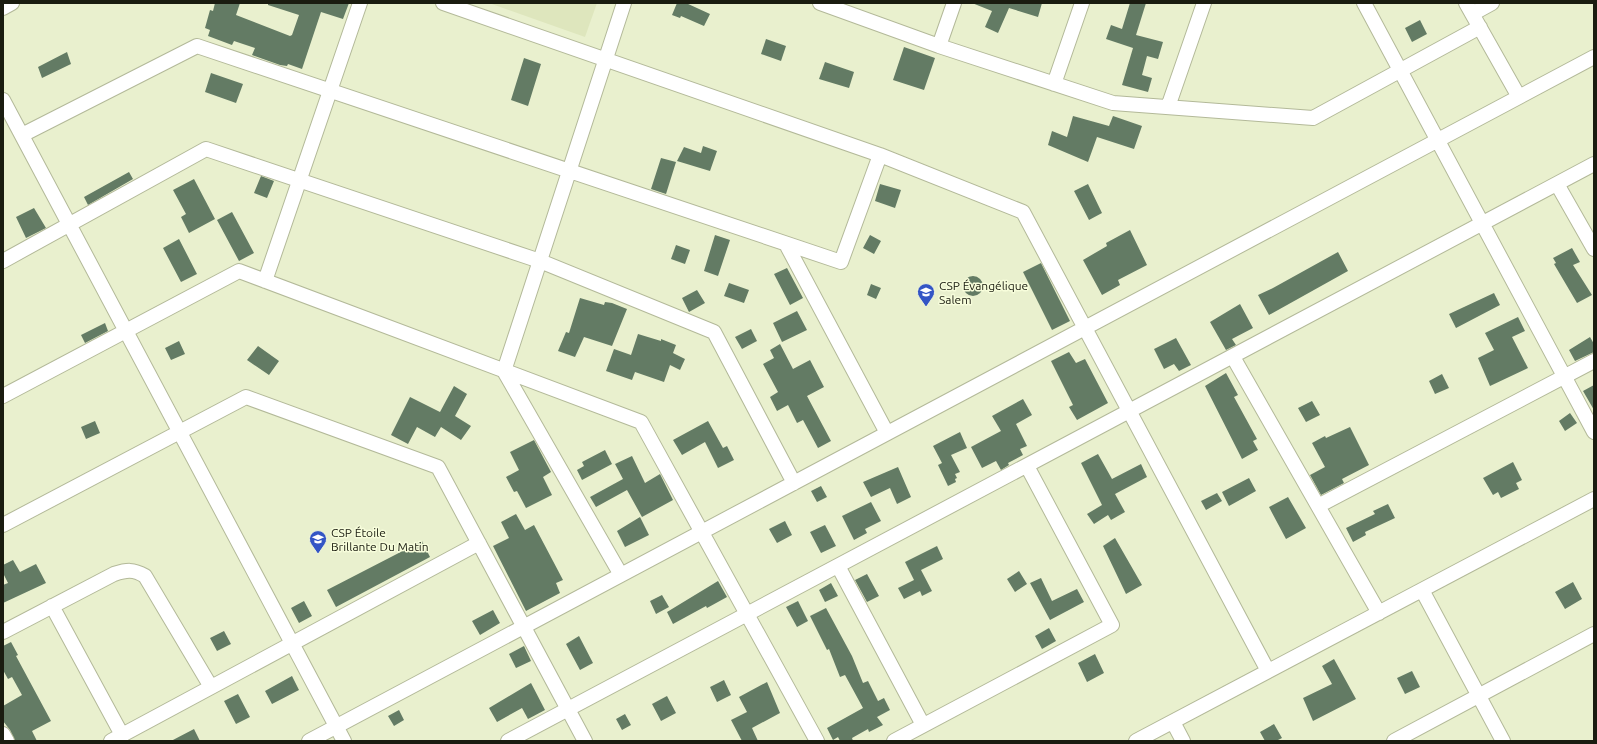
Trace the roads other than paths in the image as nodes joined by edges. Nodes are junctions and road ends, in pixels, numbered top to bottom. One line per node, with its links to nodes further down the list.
1 (12, 3): 11 (street)
2 (360, 3): 19 (street)
3 (443, 3): 16 (street)
4 (624, 3): 16 (street)
5 (820, 3): 14 (street)
6 (954, 3): 14 (street)
7 (1082, 3): 18 (street)
8 (1204, 3): 22 (street)
9 (1364, 3): 17 (street)
10 (1492, 3): 12 (street)
11 (3, 8)
12 (1469, 8): 13 (street)
13 (1480, 27): 17 (street); 20 (street)
14 (939, 46): 18 (street)
15 (1594, 57): 20 (street)
16 (606, 59): 25 (street); 27 (street)
17 (1400, 71): 22 (street); 24 (street)
18 (1054, 84): 22 (street)
19 (330, 90): 23 (street); 27 (street); 28 (street)
20 (1519, 97): 24 (street)
21 (3, 100): 23 (street)
22 (1168, 107)
23 (22, 135): 31 (street)
24 (1438, 141): 30 (street); 37 (street)
25 (880, 155): 32 (street); 37 (street)
26 (1594, 164): 29 (street)
27 (570, 170): 32 (street); 35 (street)
28 (299, 180): 31 (street); 35 (street); 36 (street)
29 (1557, 184): 30 (street); 33 (street)
30 (1483, 224): 39 (street); 42 (street)
31 (69, 225): 34 (street); 38 (street)
32 (786, 244): 47 (street)
33 (1594, 249)
34 (3, 261)
35 (540, 261): 41 (street); 49 (street)
36 (265, 281): 38 (street); 41 (street)
37 (1085, 328): 44 (street); 47 (street)
38 (126, 331): 43 (street); 45 (street)
39 (1233, 357): 44 (street); 51 (street)
40 (1594, 360): 42 (street)
41 (504, 371): 53 (street); 56 (street)
42 (1564, 377): 46 (street); 51 (street)
43 (3, 396)
44 (1129, 412): 48 (street); 65 (street)
45 (180, 432): 52 (street); 54 (street); 64 (street)
46 (1594, 432)
47 (887, 433): 49 (street)
48 (1027, 466): 55 (street); 70 (street)
49 (794, 483): 53 (street)
50 (1594, 499): 57 (street)
51 (1318, 506): 59 (street)
52 (3, 525)
53 (702, 532): 56 (street); 60 (street)
54 (479, 543): 61 (street); 64 (street)
55 (838, 566): 60 (street); 70 (street)
56 (621, 575): 61 (street)
57 (1422, 590): 59 (street); 67 (street)
58 (52, 606): 62 (street); 66 (street); 73 (street)
59 (1379, 613): 65 (street)
60 (747, 614): 68 (street); 79 (street)
61 (524, 627): 68 (street); 71 (street)
62 (3, 632)
63 (1594, 634): 67 (street)
64 (292, 643): 66 (street); 71 (street)
65 (1268, 671): 69 (street)
66 (211, 687): 73 (street)
67 (1479, 696): 83 (street); 84 (street)
68 (568, 709): 77 (street); 78 (street)
69 (1173, 722): 81 (street); 82 (street)
70 (923, 725): 80 (street)
71 (337, 726): 75 (street); 76 (street)
72 (3, 734): 74 (street)
73 (116, 738)
74 (7, 741)
75 (309, 741)
76 (344, 741)
77 (508, 741)
78 (585, 741)
79 (816, 741)
80 (894, 741)
81 (1136, 741)
82 (1183, 741)
83 (1394, 741)
84 (1503, 741)

